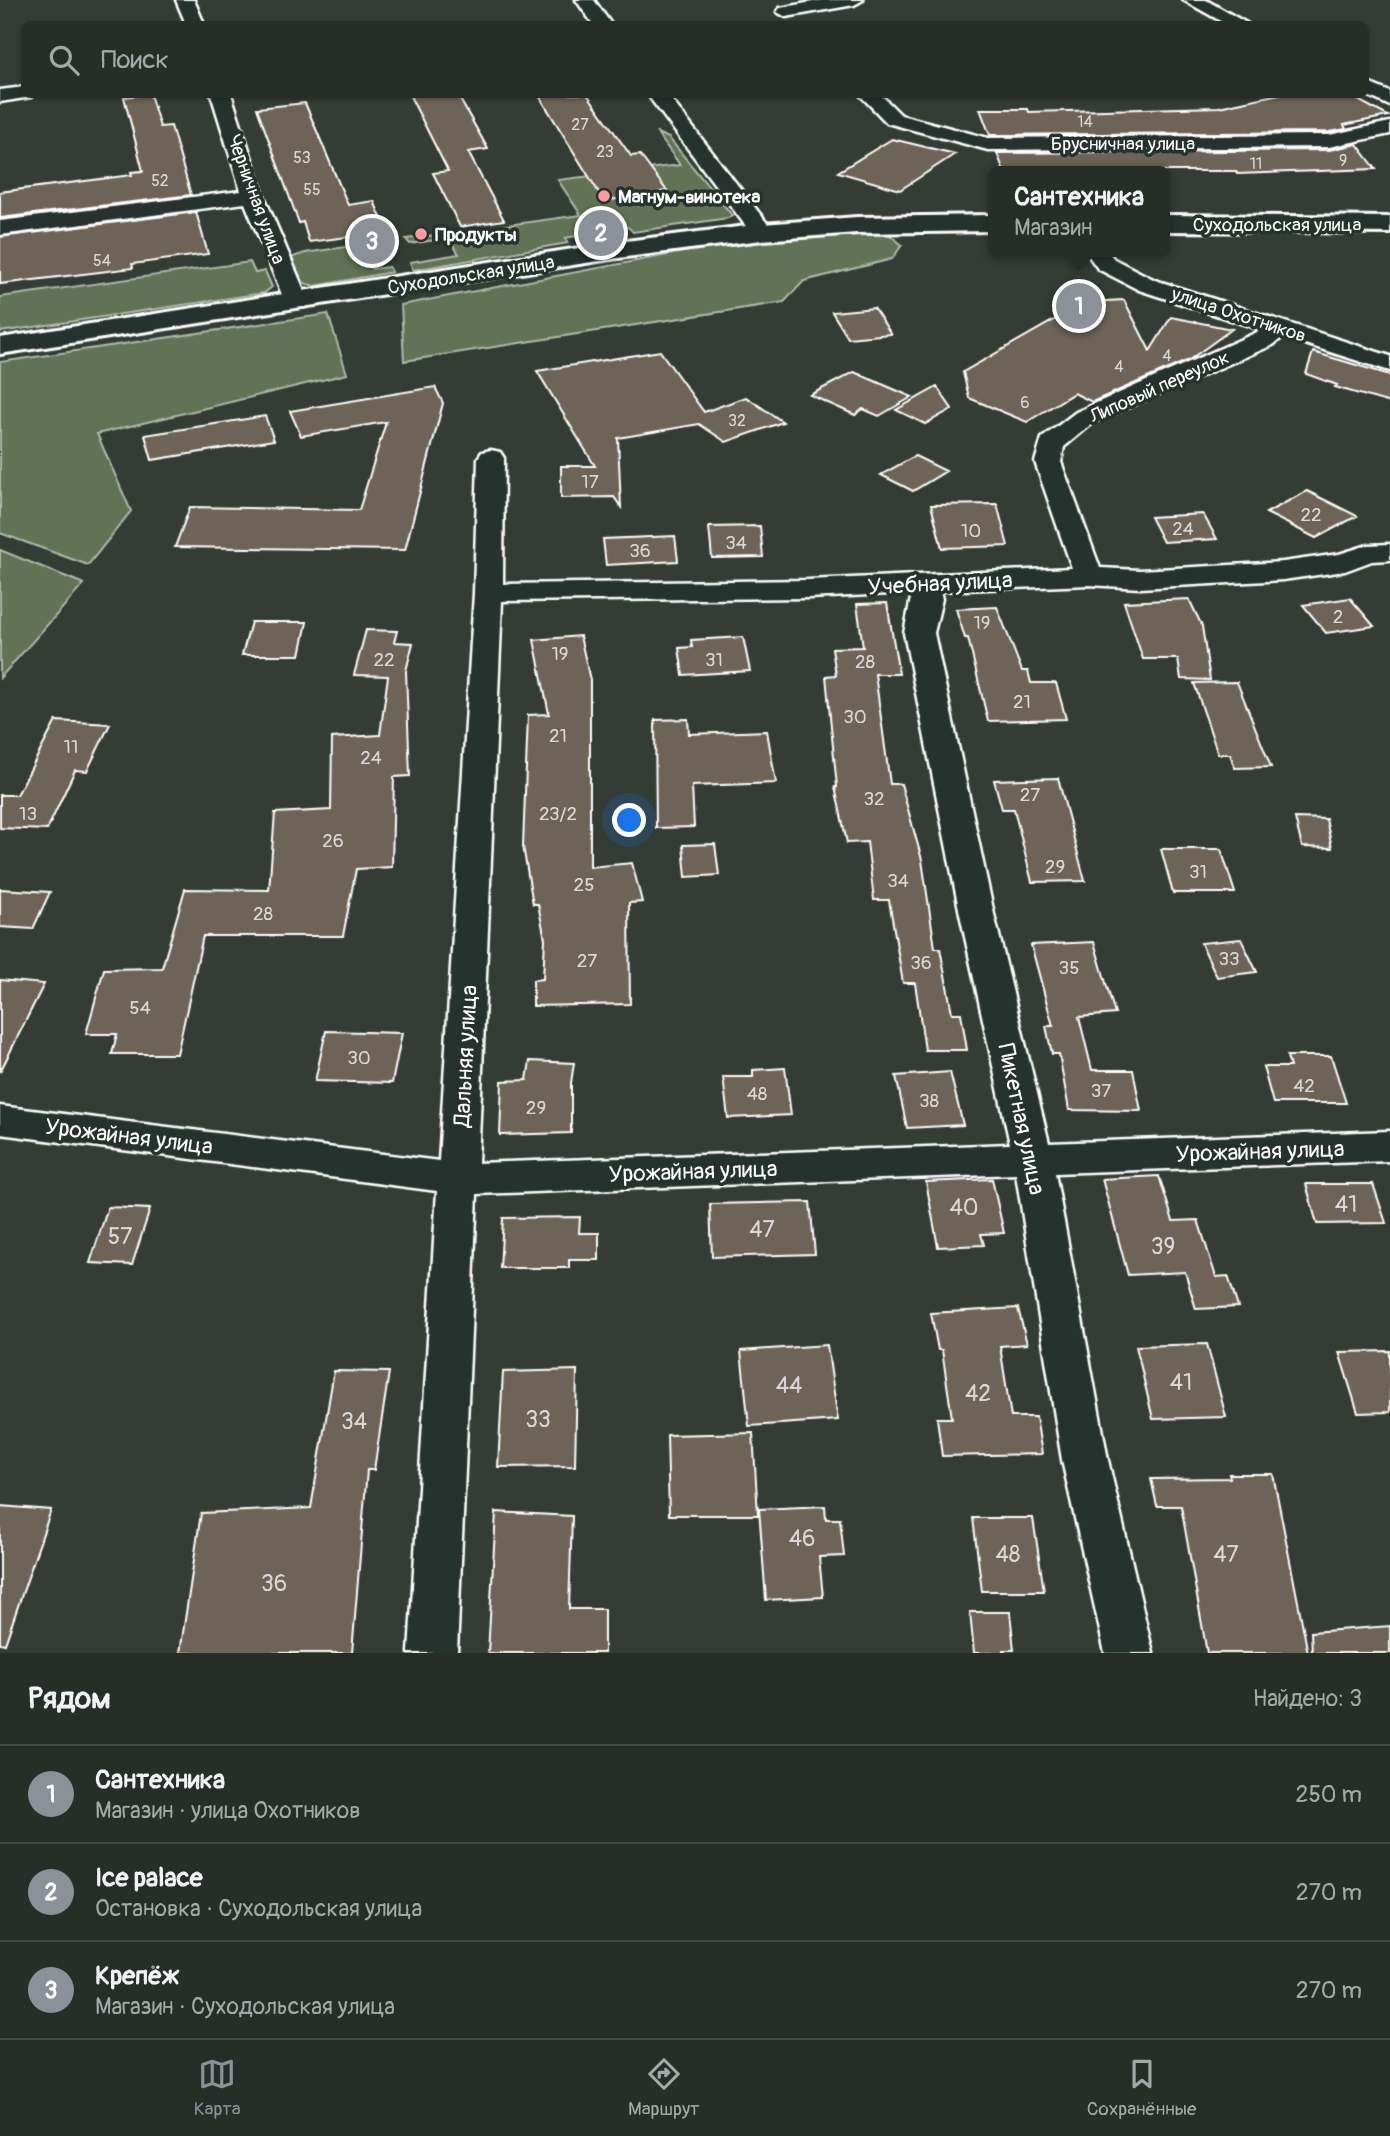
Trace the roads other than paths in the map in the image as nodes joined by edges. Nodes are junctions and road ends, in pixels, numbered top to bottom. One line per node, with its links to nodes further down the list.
1 (185, 0): 6 (street)
2 (585, 0): 7 (street)
3 (854, 0): 5 (street)
4 (1192, 0): 8 (street)
5 (786, 12)
6 (194, 21)
7 (600, 21)
8 (1233, 21)
9 (1369, 90): 15 (street)
10 (21, 93): 11 (street)
11 (0, 96)
12 (222, 98): 17 (street, Черничная улица)
13 (659, 98): 22 (street)
14 (872, 98): 16 (street, Брусничная улица)
15 (1390, 100)
16 (1390, 128)
17 (253, 196): 21 (street); 24 (street, Черничная улица)
18 (988, 223): 22 (main road, Суходольская улица)
19 (1170, 223): 20 (main road, Суходольская улица)
20 (1390, 225)
21 (0, 228)
22 (762, 232): 24 (main road, Суходольская улица)
23 (1101, 257): 25 (street, улица Охотников)
24 (297, 302): 26 (main road, Суходольская улица)
25 (1282, 327): 29 (street, улица Охотников); 32 (street, Липовый переулок)
26 (77, 336): 27 (main road, Суходольская улица); 28 (main road, Суходольская улица)
27 (0, 346)
28 (0, 354)
29 (1390, 364)
30 (491, 458): 34 (street, Дальняя улица)
31 (1390, 552): 32 (street, Учебная улица)
32 (1089, 576): 33 (street, Учебная улица)
33 (925, 585): 34 (street, Учебная улица); 37 (street, Пикетная улица)
34 (488, 593): 38 (street, Дальняя улица)
35 (0, 1120): 38 (street, Урожайная улица)
36 (1390, 1146): 37 (street, Урожайная улица)
37 (1033, 1159): 38 (street, Урожайная улица); 40 (street, Пикетная улица)
38 (459, 1179): 39 (street, Дальняя улица)
39 (433, 1653)
40 (1129, 1653)

